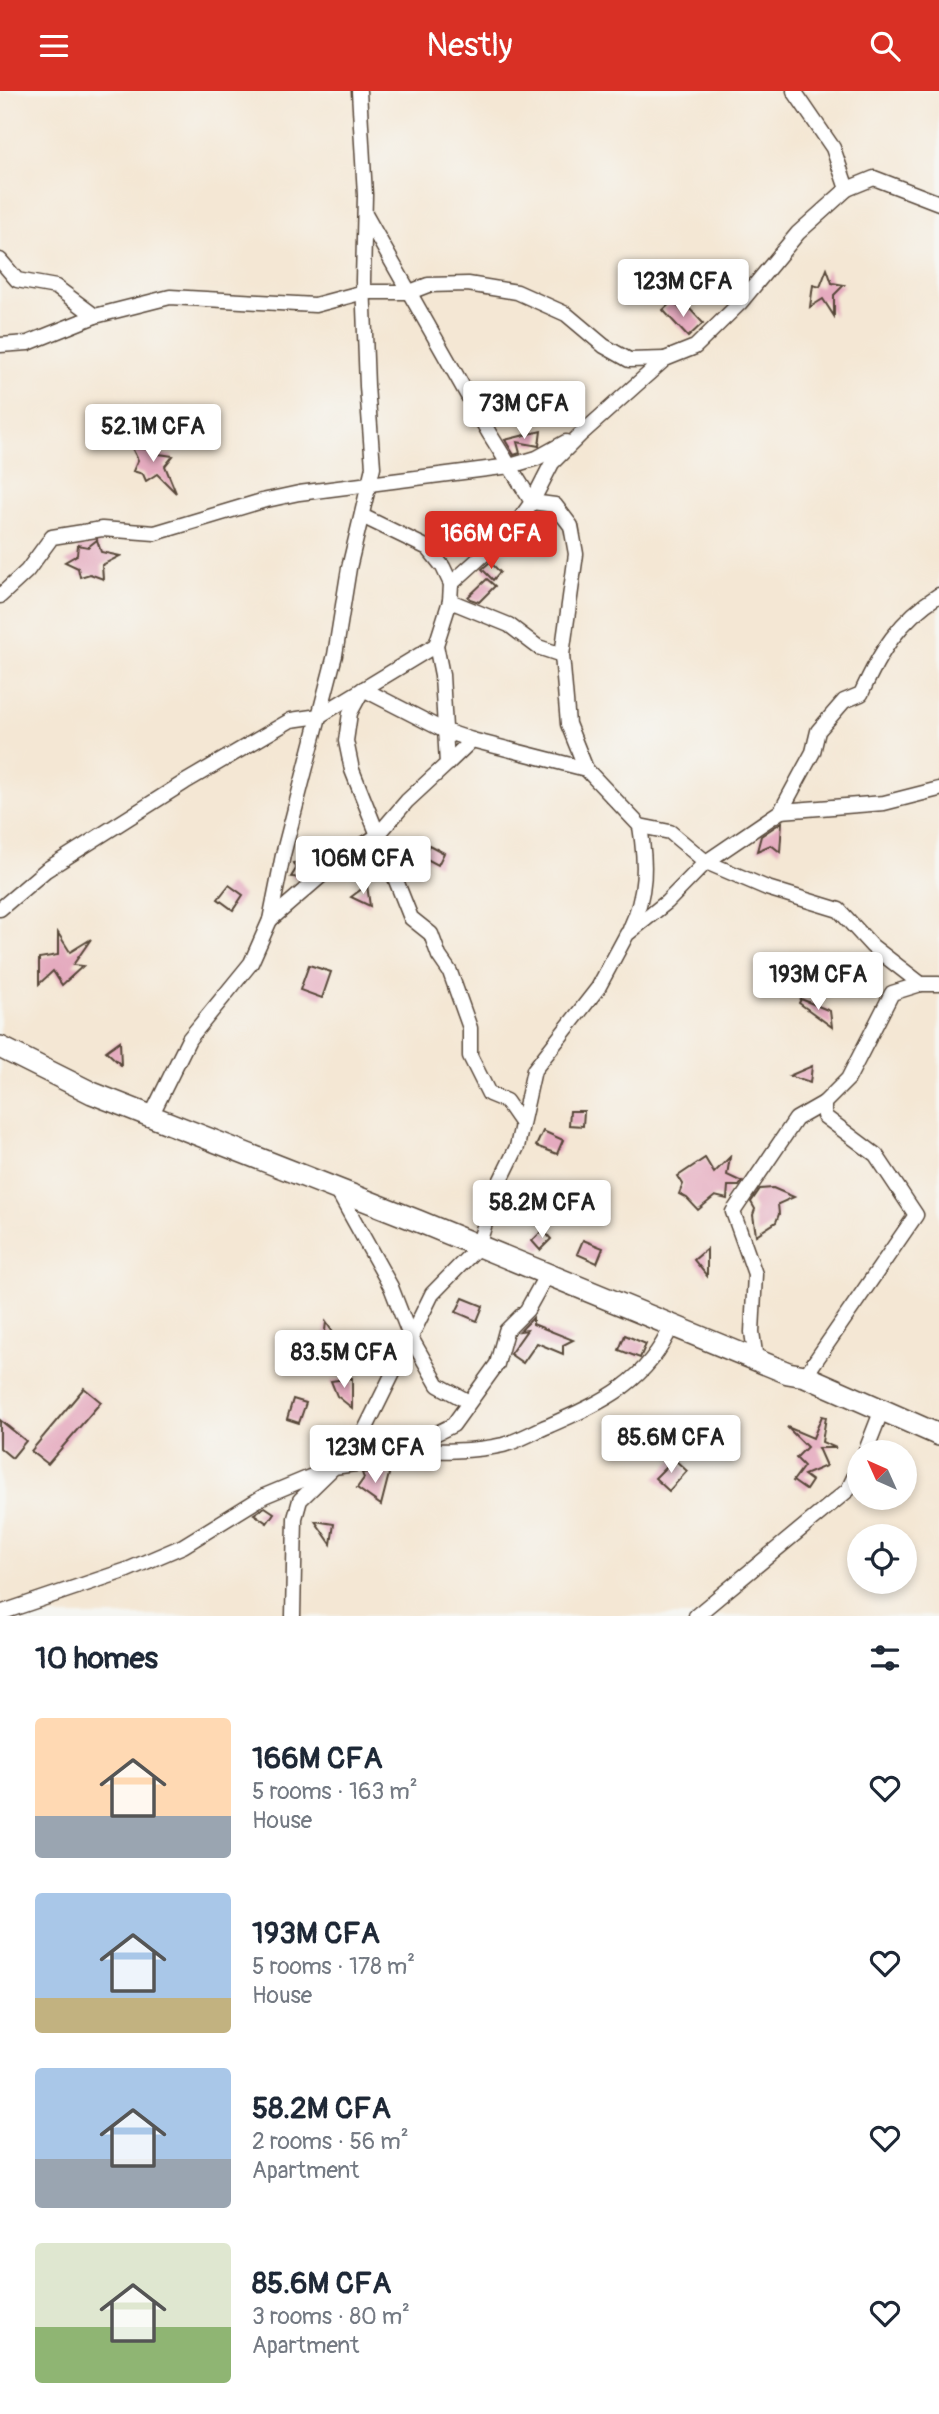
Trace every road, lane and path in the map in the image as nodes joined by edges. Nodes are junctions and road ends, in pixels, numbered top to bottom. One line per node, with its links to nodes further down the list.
1 (359, 91): 5 (street)
2 (794, 91): 3 (street)
3 (846, 189): 4 (street); 11 (street)
4 (939, 203)
5 (365, 214): 7 (street); 8 (street)
6 (0, 260): 9 (street)
7 (364, 292): 8 (street); 9 (street); 14 (street)
8 (410, 292): 11 (street); 13 (street)
9 (95, 316): 10 (street)
10 (0, 345)
11 (665, 359): 12 (street)
12 (580, 435): 13 (street); 15 (street)
13 (510, 466): 14 (street); 15 (street)
14 (369, 486): 16 (street); 17 (street)
15 (532, 502): 18 (street); 24 (street)
16 (362, 516): 18 (street); 26 (street)
17 (27, 571): 19 (street); 21 (street)
18 (451, 584): 22 (street)
19 (0, 586)
20 (939, 594): 32 (street)
21 (0, 596)
22 (450, 601): 23 (street); 24 (street)
23 (436, 645): 25 (street); 27 (street)
24 (562, 655): 30 (street)
25 (363, 689): 26 (street); 27 (street); 34 (street)
26 (319, 716): 36 (street); 37 (street)
27 (445, 731): 28 (street); 29 (street)
28 (472, 740): 29 (street); 30 (street)
29 (447, 764): 34 (street)
30 (586, 769): 33 (street)
31 (939, 789): 32 (street)
32 (781, 810): 35 (street)
33 (640, 826): 35 (street); 38 (street)
34 (377, 836): 37 (street); 44 (street)
35 (706, 862): 38 (street); 39 (street)
36 (0, 909)
37 (270, 919): 43 (street)
38 (627, 934): 44 (street)
39 (921, 984): 40 (street); 42 (street)
40 (939, 984)
41 (0, 1047): 43 (main road)
42 (824, 1103): 50 (street); 51 (street)
43 (151, 1116): 45 (main road)
44 (522, 1124): 46 (street)
45 (335, 1188): 46 (main road); 49 (street)
46 (478, 1247): 47 (main road); 49 (street)
47 (547, 1274): 48 (main road); 52 (street)
48 (672, 1325): 50 (main road); 56 (street)
49 (410, 1336): 52 (street); 57 (street)
50 (756, 1360): 51 (main road)
51 (805, 1376): 53 (main road)
52 (467, 1401): 56 (street)
53 (881, 1412): 54 (main road); 55 (street)
54 (939, 1435)
55 (871, 1440)
56 (407, 1450): 57 (street)
57 (334, 1467): 59 (street); 60 (street)
58 (847, 1491): 61 (street)
59 (0, 1613)
60 (293, 1616)
61 (696, 1616)

